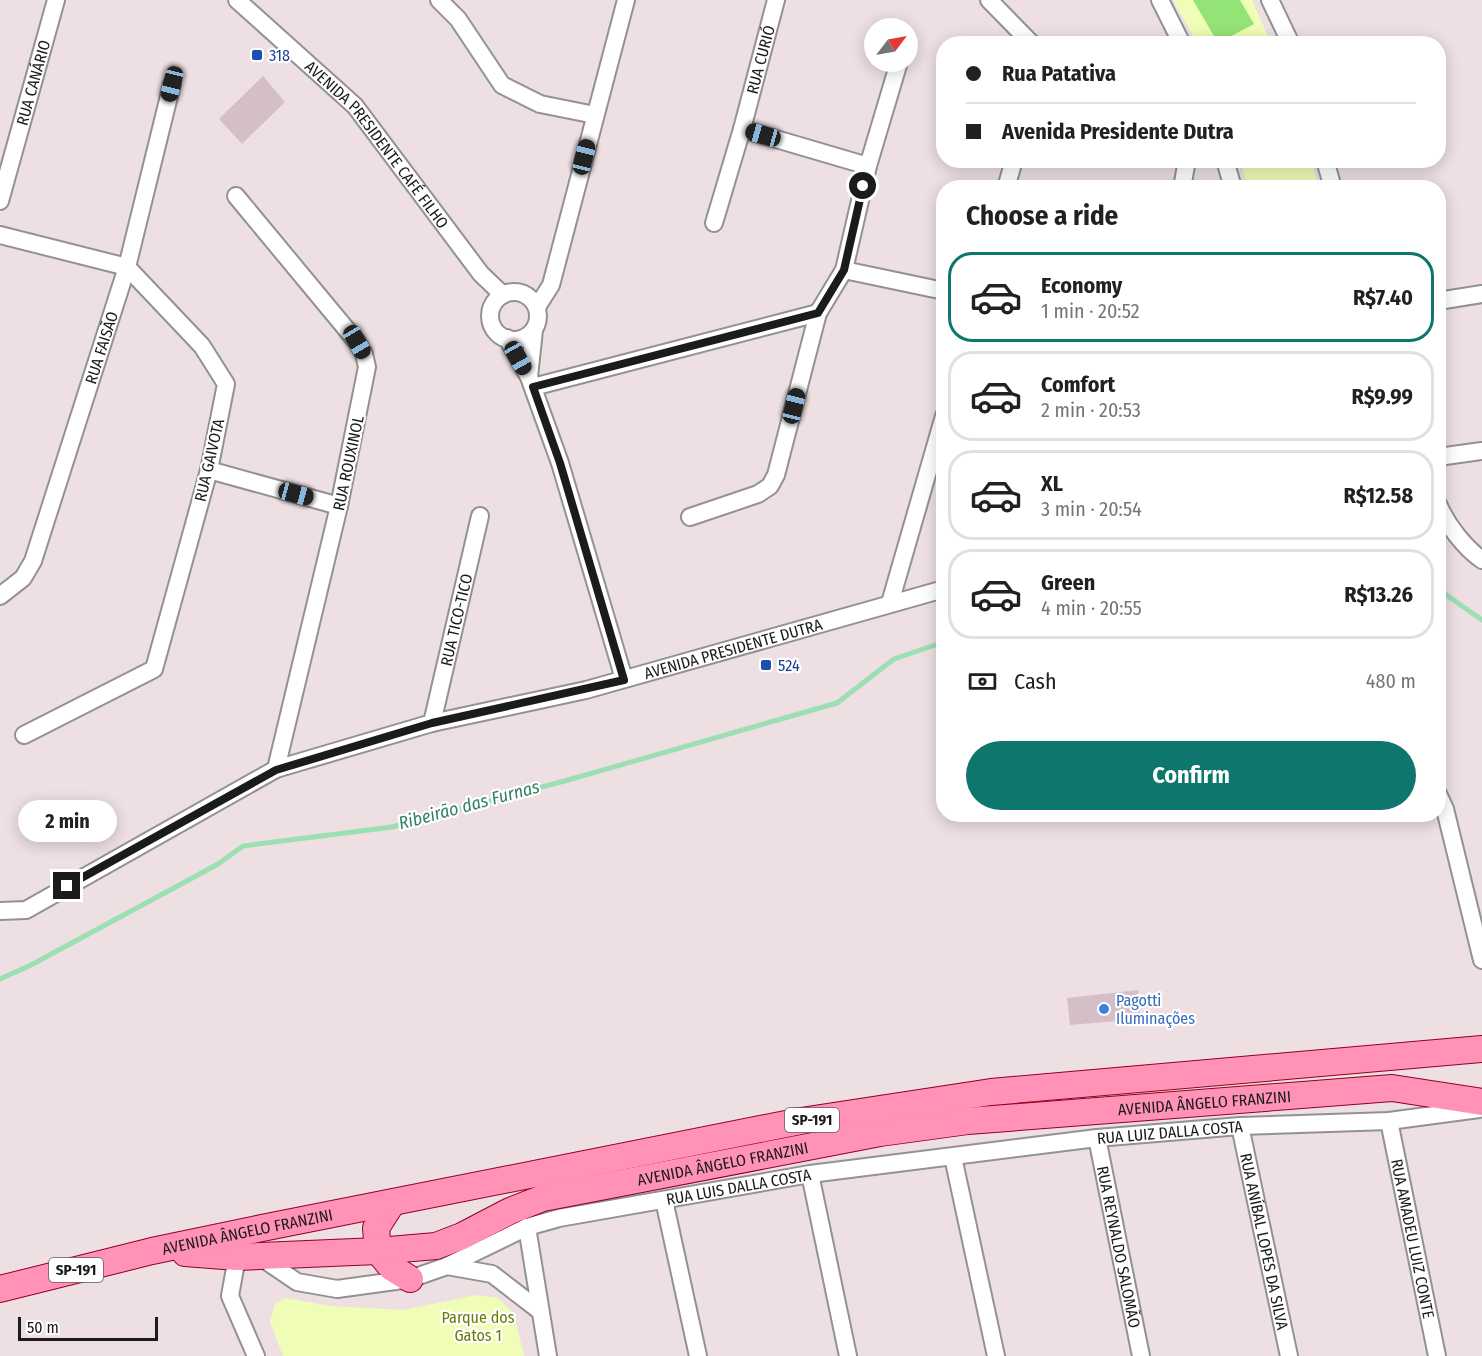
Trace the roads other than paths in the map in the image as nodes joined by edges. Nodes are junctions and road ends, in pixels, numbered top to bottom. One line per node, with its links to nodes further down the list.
1 (56, 0): 18 (street, RUA CANÁRIO)
2 (237, 0): 23 (street, AVENIDA PRESIDENTE CAFÉ FILHO)
3 (439, 0): 14 (street)
4 (626, 0): 14 (street)
5 (776, 0): 15 (street, RUA CURIÓ)
6 (989, 0): 9 (street)
7 (1160, 0): 10 (street)
8 (1270, 0): 11 (street)
9 (1024, 36)
10 (1178, 36)
11 (1287, 36)
12 (896, 72): 16 (street)
13 (172, 84): 21 (street, RUA FAISÃO)
14 (595, 115): 24 (street)
15 (742, 129): 16 (street); 19 (street, RUA CURIÓ)
16 (868, 166): 22 (street)
17 (236, 196): 39 (street, RUA ROUXINOL)
18 (0, 201)
19 (714, 223)
20 (0, 235): 21 (street)
21 (127, 267): 38 (street, RUA GAIVOTA); 45 (street, RUA FAISÃO)
22 (844, 270): 25 (street); 30 (street)
23 (481, 274): 26 (street, AVENIDA PRESIDENTE CAFÉ FILHO); 31 (street, AVENIDA PRESIDENTE CAFÉ FILHO)
24 (551, 285): 26 (street); 29 (street)
25 (936, 289)
26 (510, 293): 29 (street); 31 (street)
27 (1482, 294): 28 (street)
28 (1446, 300)
29 (537, 307): 32 (street)
30 (818, 313): 34 (street); 41 (street)
31 (491, 321): 33 (street)
32 (534, 330): 33 (street); 34 (street)
33 (507, 338): 34 (street)
34 (531, 382): 47 (street)
35 (936, 452): 46 (street)
36 (1482, 452): 37 (street)
37 (1446, 456)
38 (209, 470): 39 (street); 49 (street, RUA GAIVOTA)
39 (339, 506): 50 (street, RUA ROUXINOL)
40 (480, 516): 48 (street, RUA TICO-TICO)
41 (690, 517)
42 (1446, 520): 43 (street)
43 (1482, 560)
44 (936, 591): 46 (street, AVENIDA PRESIDENTE DUTRA)
45 (0, 596)
46 (890, 603): 47 (street, AVENIDA PRESIDENTE DUTRA)
47 (624, 680): 48 (street, AVENIDA PRESIDENTE DUTRA)
48 (432, 723): 50 (street, AVENIDA PRESIDENTE DUTRA)
49 (24, 735)
50 (276, 770): 52 (street, AVENIDA PRESIDENTE DUTRA)
51 (1446, 817): 53 (street)
52 (0, 911)
53 (1482, 960)
54 (1482, 1049): 63 (main road, AVENIDA ÂNGELO FRANZINI / SP-191)
55 (1482, 1102): 67 (main road, AVENIDA ÂNGELO FRANZINI / SP-191)
56 (1482, 1108): 57 (street, RUA LUIZ DALLA COSTA)
57 (1389, 1120): 58 (street, RUA LUIZ DALLA COSTA); 80 (street, RUA AMADEU LUIZ CONTE)
58 (1240, 1126): 59 (street, RUA LUIZ DALLA COSTA); 79 (street, RUA ANÍBAL LOPES DA SILVA)
59 (1097, 1138): 60 (street, RUA LUIZ DALLA COSTA); 78 (street, RUA REYNALDO SALOMÃO)
60 (953, 1157): 61 (street, RUA LUIS DALLA COSTA); 77 (street)
61 (810, 1174): 62 (street, RUA LUIS DALLA COSTA); 76 (street)
62 (664, 1200): 64 (street, RUA LUIS DALLA COSTA); 75 (street)
63 (392, 1203): 65 (main road, AVENIDA ÂNGELO FRANZINI / SP-191); 67 (main road)
64 (527, 1227): 69 (street, RUA LUIS DALLA COSTA); 72 (street)
65 (255, 1230): 66 (main road, AVENIDA ÂNGELO FRANZINI / SP-191); 68 (street)
66 (152, 1251): 68 (main road, AVENIDA ÂNGELO FRANZINI / SP-191); 71 (main road, AVENIDA ÂNGELO FRANZINI / SP-191)
67 (378, 1251): 68 (main road, AVENIDA ÂNGELO FRANZINI / SP-191); 70 (main road)
68 (248, 1256): 70 (street, RUA LUIS DALLA COSTA); 73 (street)
69 (447, 1266): 70 (street, RUA LUIS DALLA COSTA); 72 (street)
70 (410, 1279)
71 (0, 1289)
72 (540, 1311): 74 (street)
73 (256, 1356)
74 (548, 1356)
75 (698, 1356)
76 (848, 1356)
77 (996, 1356)
78 (1141, 1356)
79 (1289, 1356)
80 (1437, 1356)

